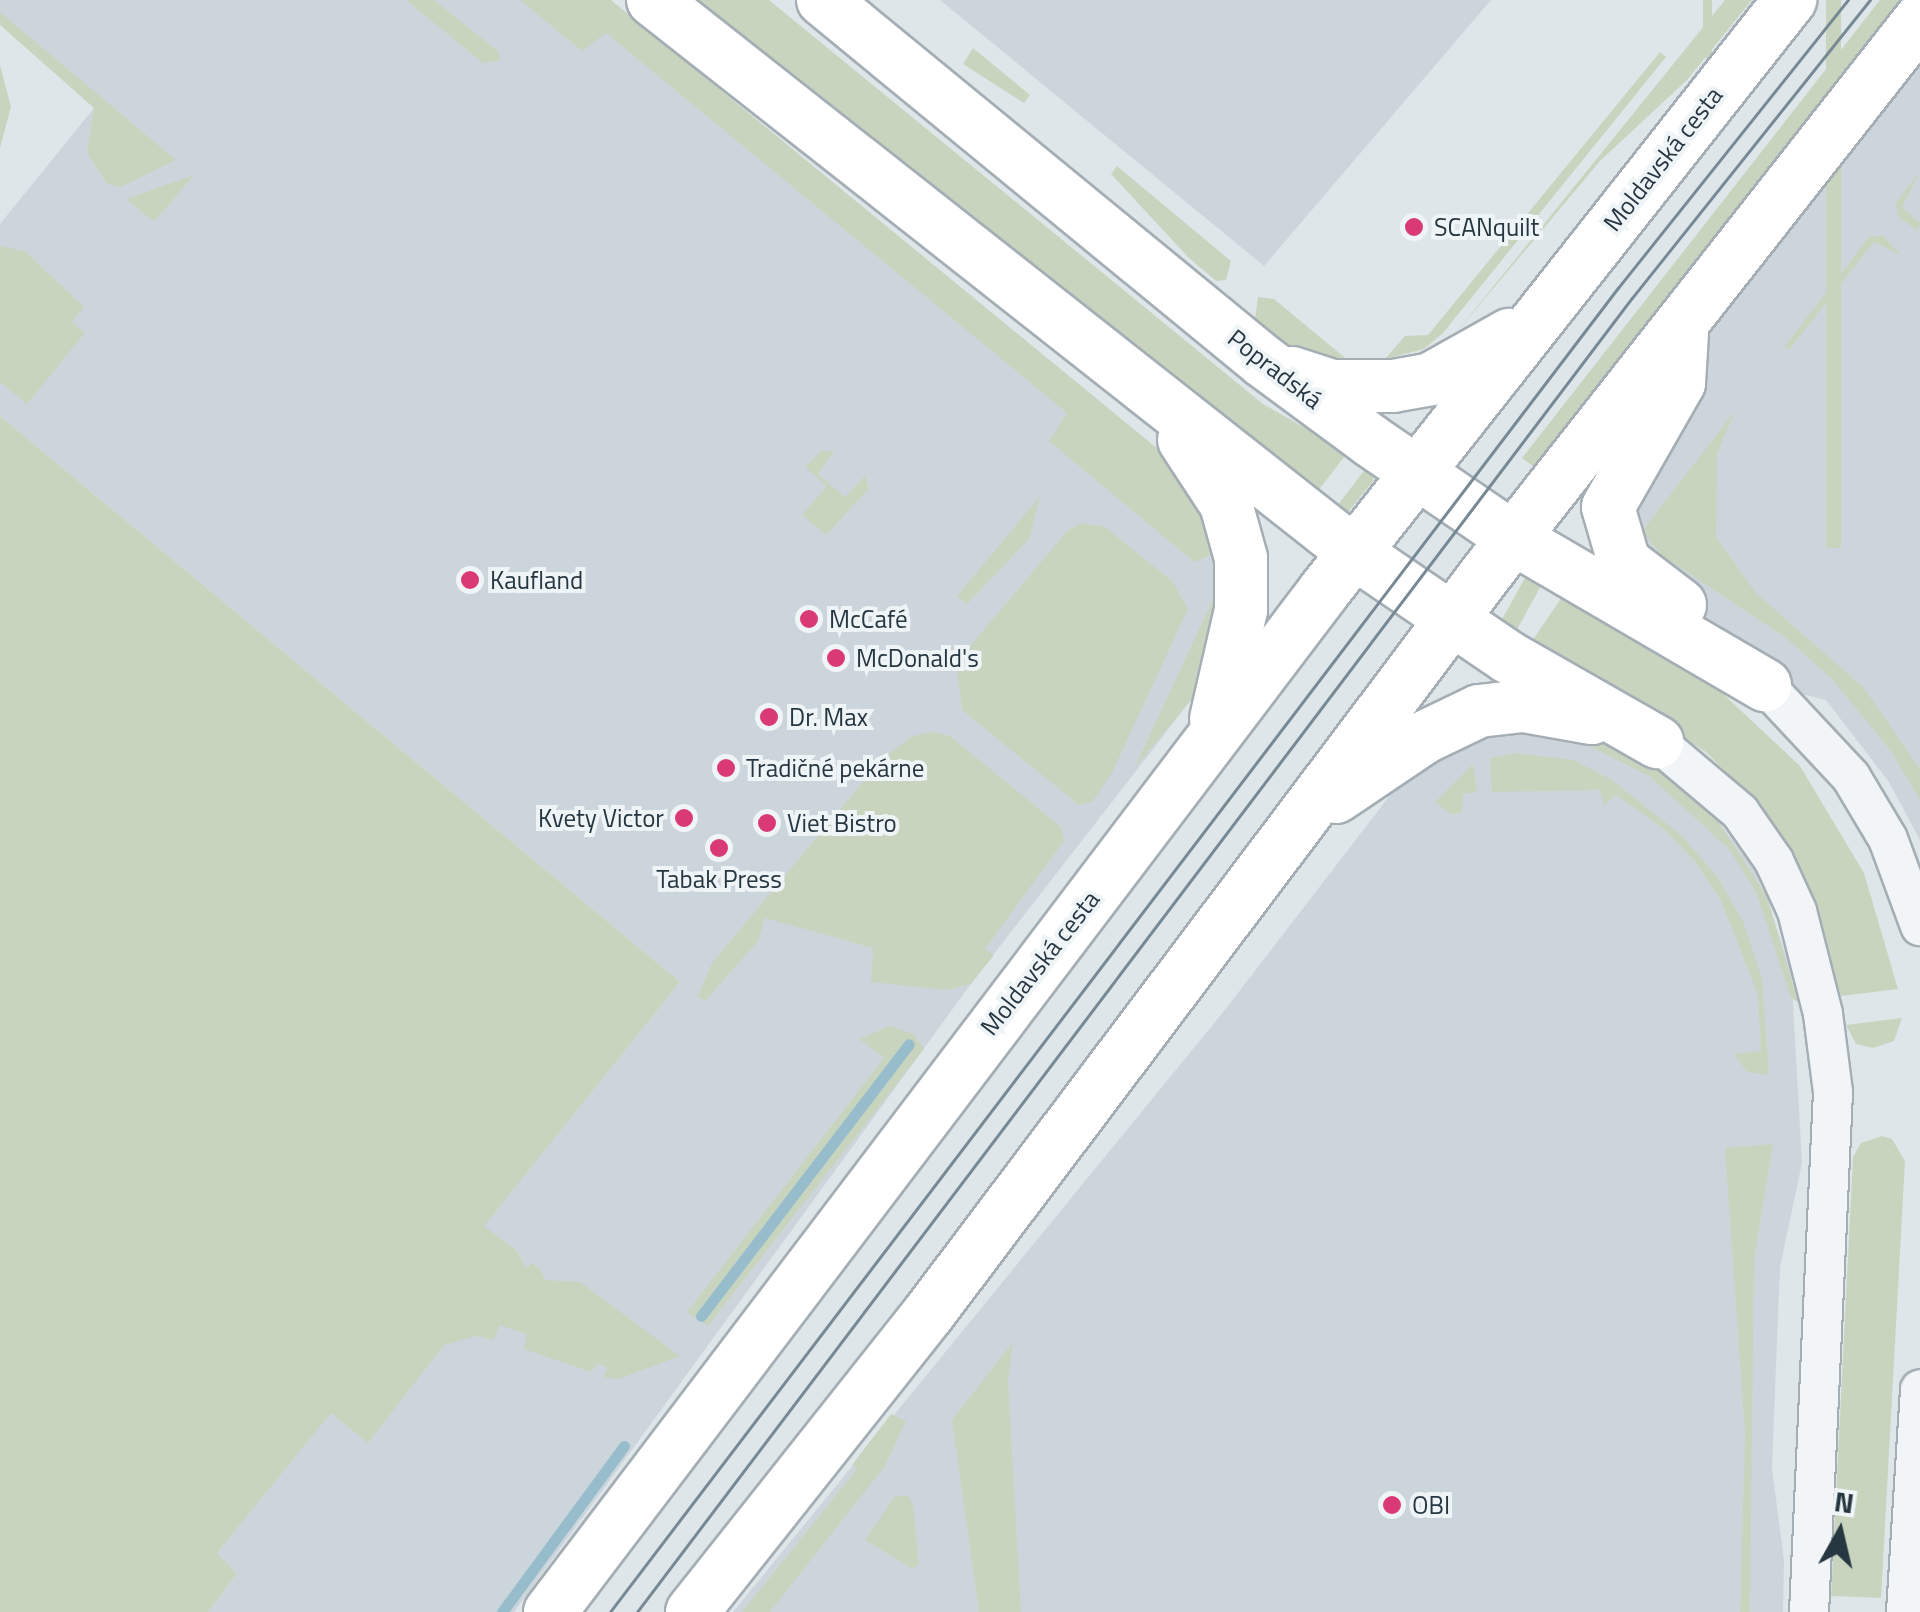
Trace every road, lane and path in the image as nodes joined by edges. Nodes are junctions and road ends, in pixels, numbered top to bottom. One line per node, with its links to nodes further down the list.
1 (652, 0): 8 (street)
2 (822, 0): 7 (street, Popradská)
3 (1790, 0): 5 (street, Moldavská cesta)
4 (1920, 20): 6 (street)
5 (1536, 320): 7 (street, Moldavská cesta); 9 (street, Moldavská cesta)
6 (1682, 330): 10 (street); 13 (street)
7 (1262, 361): 9 (street, Popradská)
8 (1158, 402): 11 (street); 14 (street)
9 (1418, 472): 10 (street, Popradská); 11 (street, Moldavská cesta)
10 (1513, 538): 12 (street); 13 (street, Popradská)
11 (1354, 553): 12 (street); 14 (street, Moldavská cesta)
12 (1451, 620): 15 (street); 16 (street)
13 (1765, 685): 17 (street)
14 (1210, 740): 19 (street, Moldavská cesta)
15 (1657, 742): 16 (street); 21 (street)
16 (1295, 827): 20 (street)
17 (1920, 926)
18 (1920, 1389): 22 (street)
19 (550, 1612)
20 (692, 1612)
21 (1809, 1612)
22 (1906, 1612)

